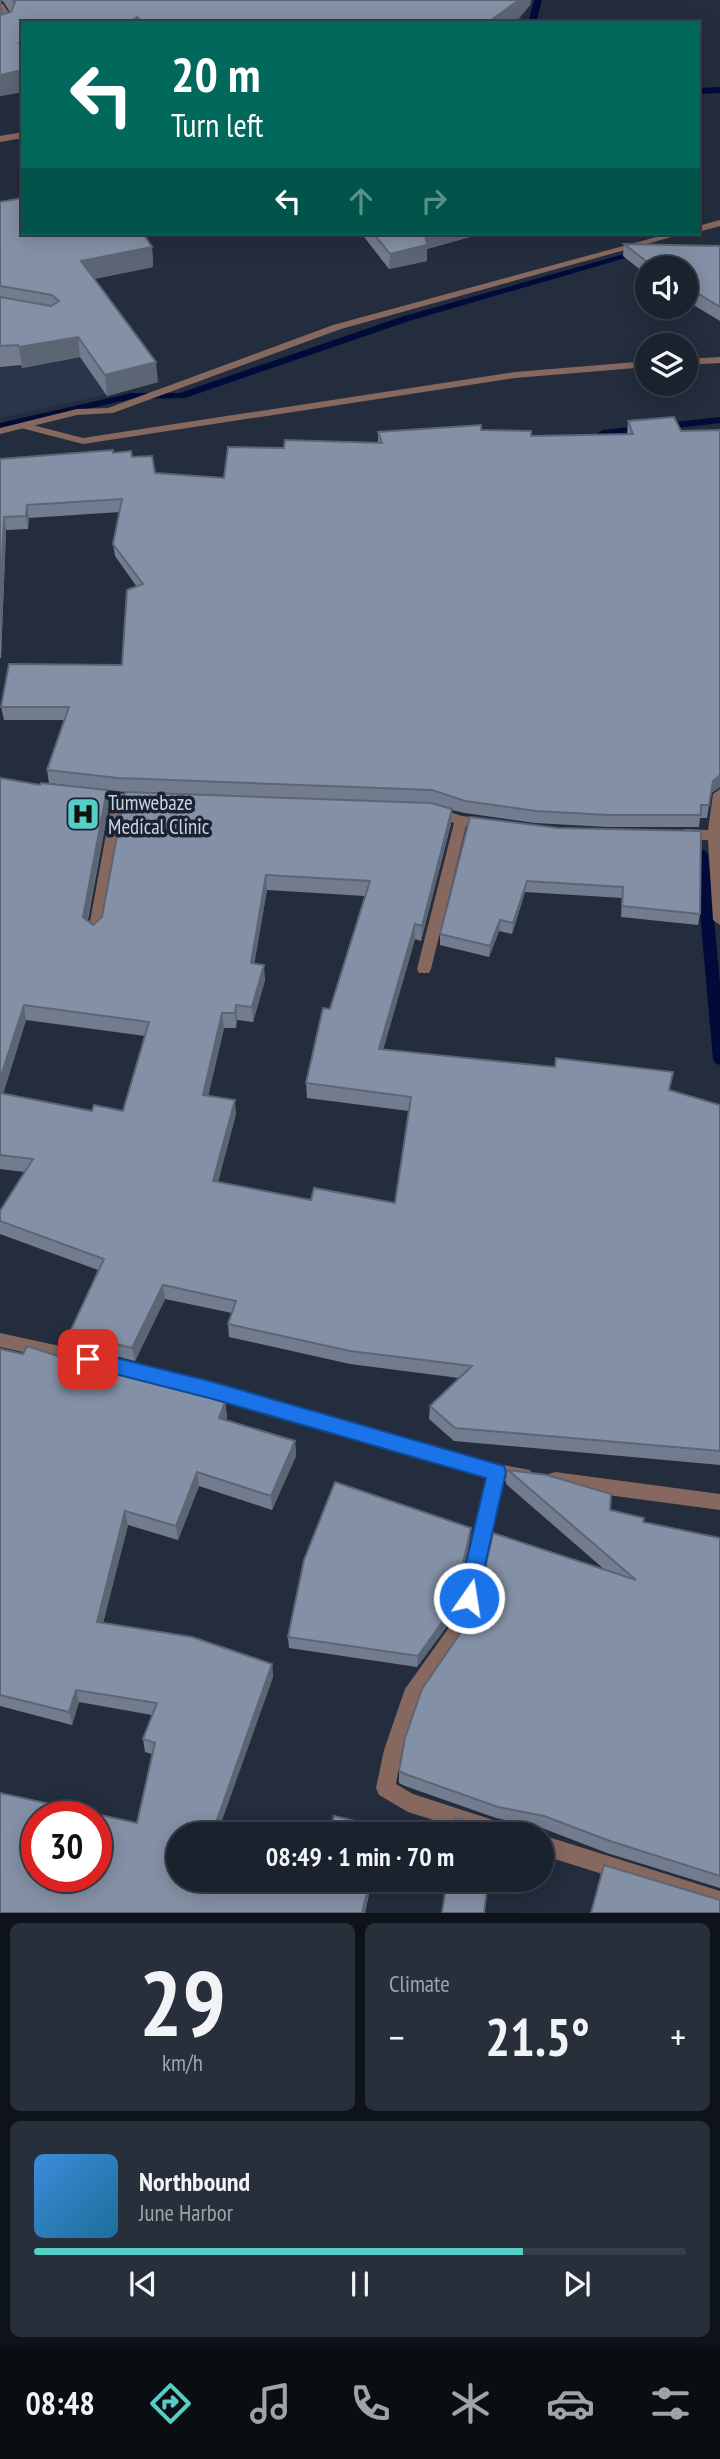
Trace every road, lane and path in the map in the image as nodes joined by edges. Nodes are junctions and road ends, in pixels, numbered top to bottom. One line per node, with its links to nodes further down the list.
1 (0, 6): 2 (street)
2 (0, 31)
3 (21, 135): 4 (street)
4 (0, 139)
5 (720, 223): 6 (street)
6 (700, 228)
7 (674, 235): 11 (street)
8 (720, 360): 9 (street)
9 (698, 361)
10 (635, 365): 11 (street)
11 (25, 426): 12 (street)
12 (0, 431)
13 (79, 794): 15 (street)
14 (720, 794): 21 (street)
15 (119, 799): 16 (street); 23 (street)
16 (157, 801)
17 (417, 810): 18 (street)
18 (461, 821): 19 (street); 24 (street)
19 (498, 825)
20 (668, 834): 21 (street)
21 (714, 835): 22 (street)
22 (720, 920)
23 (96, 932)
24 (424, 969)
25 (0, 1340): 26 (street)
26 (497, 1472): 27 (street); 28 (street)
27 (720, 1502)
28 (470, 1822)
29 (554, 1849): 30 (street)
30 (720, 1901)

